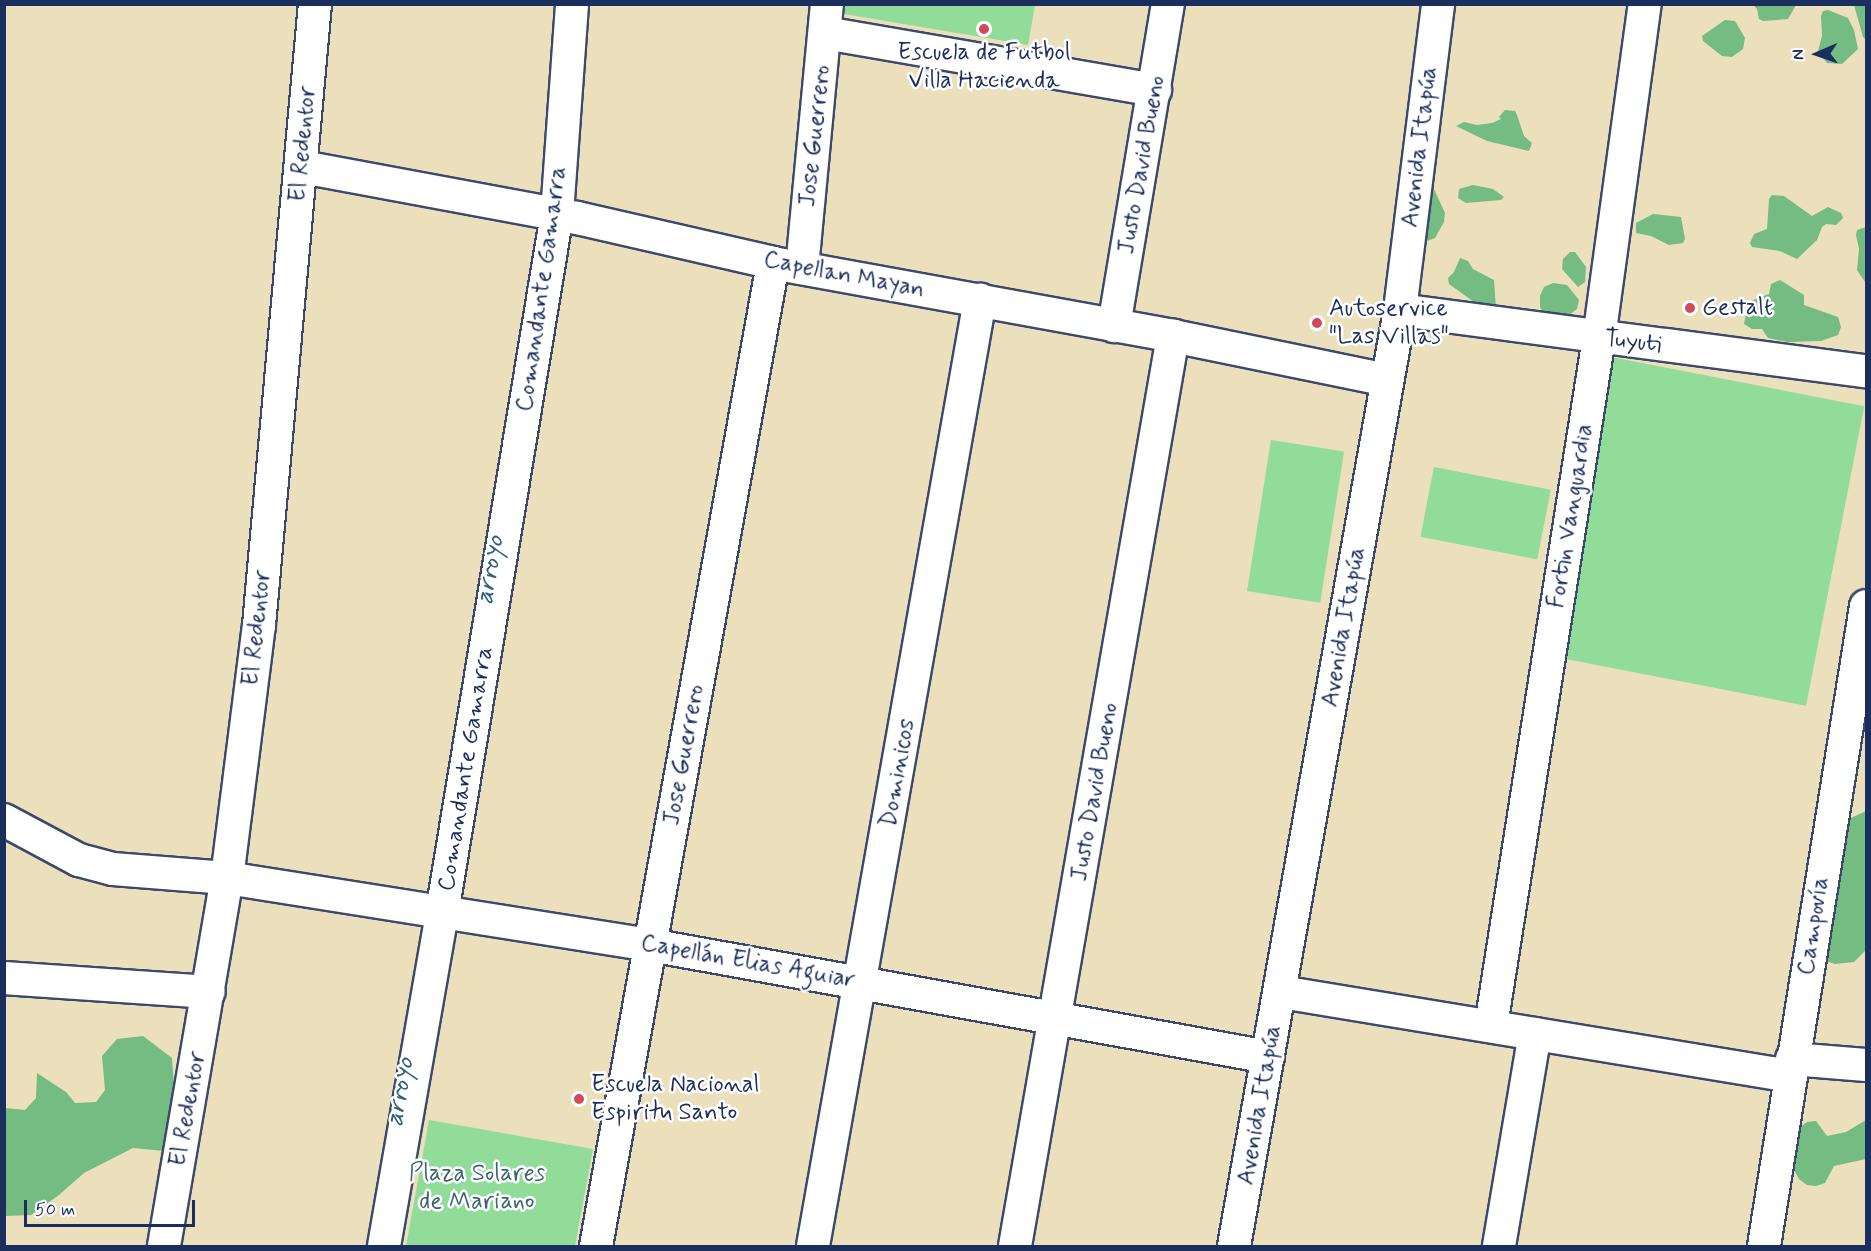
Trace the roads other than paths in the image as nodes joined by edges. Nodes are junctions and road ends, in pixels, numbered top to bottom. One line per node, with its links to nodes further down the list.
1 (315, 4): 8 (street, El Redentor)
2 (572, 4): 9 (street, Comandante Gamarra)
3 (1168, 4): 7 (street, Justo David Bueno)
4 (1437, 4): 12 (street, Avenida Itapúa)
5 (1645, 4): 15 (street, Fortin Vanguardia)
6 (826, 19): 7 (street); 10 (street, Jose Guerrero)
7 (1155, 90): 13 (street, Justo David Bueno)
8 (302, 167): 9 (street, Capellan Mayan); 20 (street, El Redentor)
9 (557, 214): 10 (street, Capellan Mayan); 21 (street, Comandante Gamarra)
10 (787, 265): 11 (street, Capellan Mayan); 22 (street, Jose Guerrero)
11 (980, 300): 13 (street, Capellan Mayan); 24 (street, Dominicos)
12 (1400, 310): 15 (street, Tuyuti); 17 (street, Avenida Itapúa)
13 (1114, 326): 14 (street, Capellan Mayan)
14 (1173, 336): 17 (street, Capellan Mayan); 27 (street, Justo David Bueno)
15 (1599, 338): 16 (street, Tuyuti); 28 (street, Fortin Vanguardia)
16 (1866, 371)
17 (1387, 380): 26 (street, Avenida Itapúa)
18 (1866, 606): 32 (street, Campovía)
19 (4, 820): 20 (street, Capellán Elias Aguiar)
20 (227, 878): 21 (street, Capellán Elias Aguiar); 25 (street, El Redentor)
21 (442, 913): 22 (street, Capellán Elias Aguiar); 34 (street, Comandante Gamarra)
22 (650, 945): 24 (street, Capellán Elias Aguiar); 35 (street, Jose Guerrero)
23 (4, 978): 25 (street)
24 (862, 982): 27 (street, Capellán Elias Aguiar); 36 (street, Dominicos)
25 (208, 992): 33 (street, El Redentor)
26 (1281, 992): 28 (street); 30 (street, Avenida Itapúa)
27 (1055, 1020): 30 (street, Capellán Elias Aguiar); 37 (street, Justo David Bueno)
28 (1491, 1026): 29 (street)
29 (1535, 1034): 32 (street); 39 (street)
30 (1268, 1057): 38 (street, Avenida Itapúa)
31 (1866, 1065): 32 (street)
32 (1791, 1068): 40 (street, Campovía)
33 (164, 1246)
34 (384, 1246)
35 (596, 1246)
36 (813, 1246)
37 (1015, 1246)
38 (1234, 1246)
39 (1499, 1246)
40 (1764, 1246)

